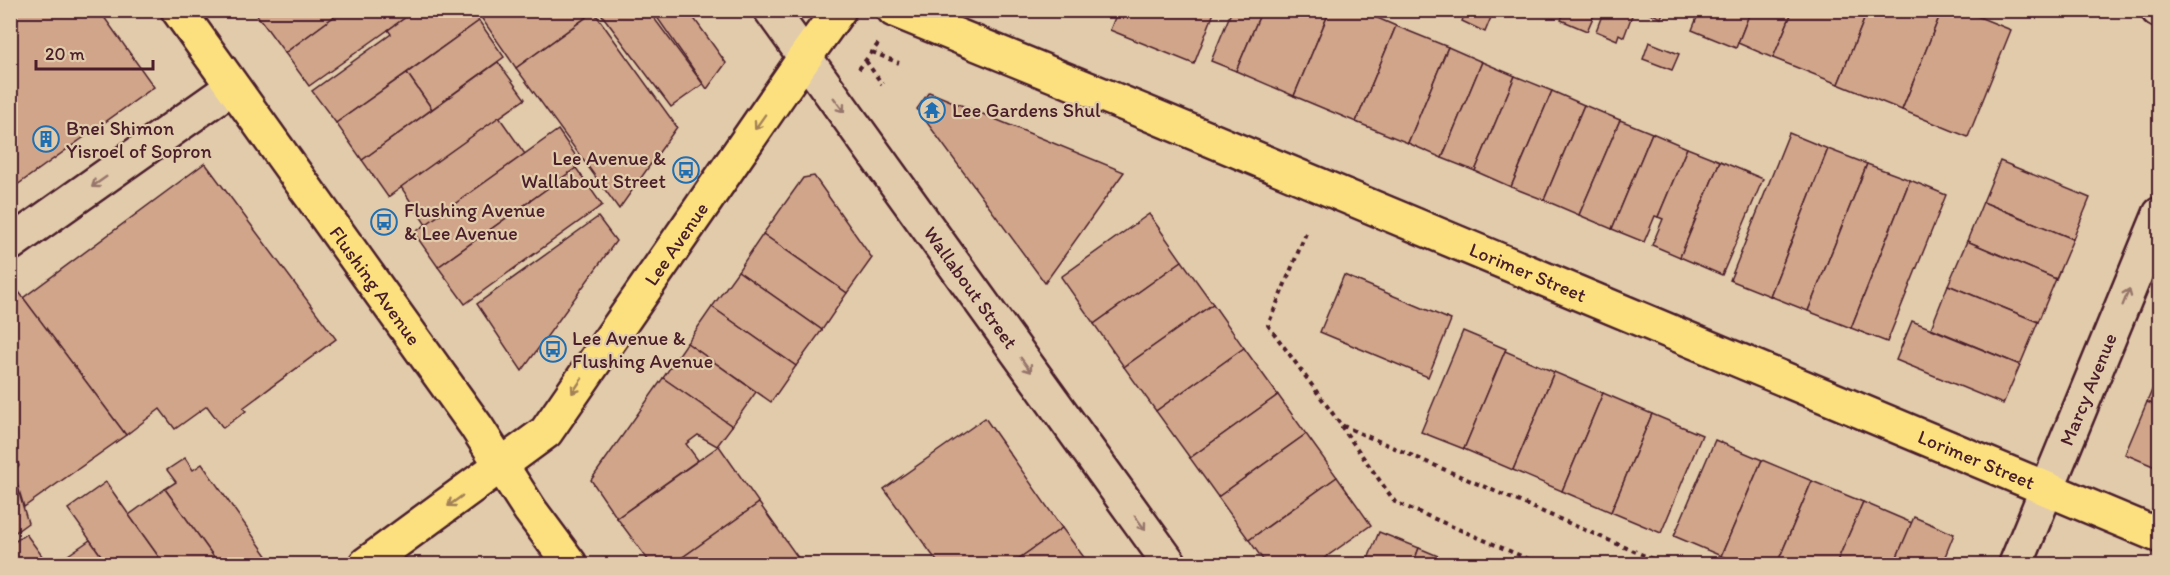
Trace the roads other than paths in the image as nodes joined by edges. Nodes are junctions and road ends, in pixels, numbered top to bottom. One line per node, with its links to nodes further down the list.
1 (178, 10): 6 (main road, Flushing Avenue)
2 (771, 10): 5 (street, Wallabout Street)
3 (839, 10): 5 (main road, Lee Avenue)
4 (894, 10): 10 (main road, Lorimer Street)
5 (805, 57): 9 (main road, Lee Avenue, one-way to 9); 14 (street, Wallabout Street, one-way to 14)
6 (232, 87): 8 (street, one-way to 8); 9 (main road, Flushing Avenue)
7 (2160, 214): 10 (street, Marcy Avenue, one-way to 7)
8 (10, 244)
9 (501, 466): 12 (main road, Lee Avenue, one-way to 12); 13 (main road, Flushing Avenue)
10 (2048, 490): 11 (main road, Lorimer Street); 15 (street, Marcy Avenue)
11 (2160, 536)
12 (366, 564)
13 (570, 564)
14 (1170, 564)
15 (2016, 564)

